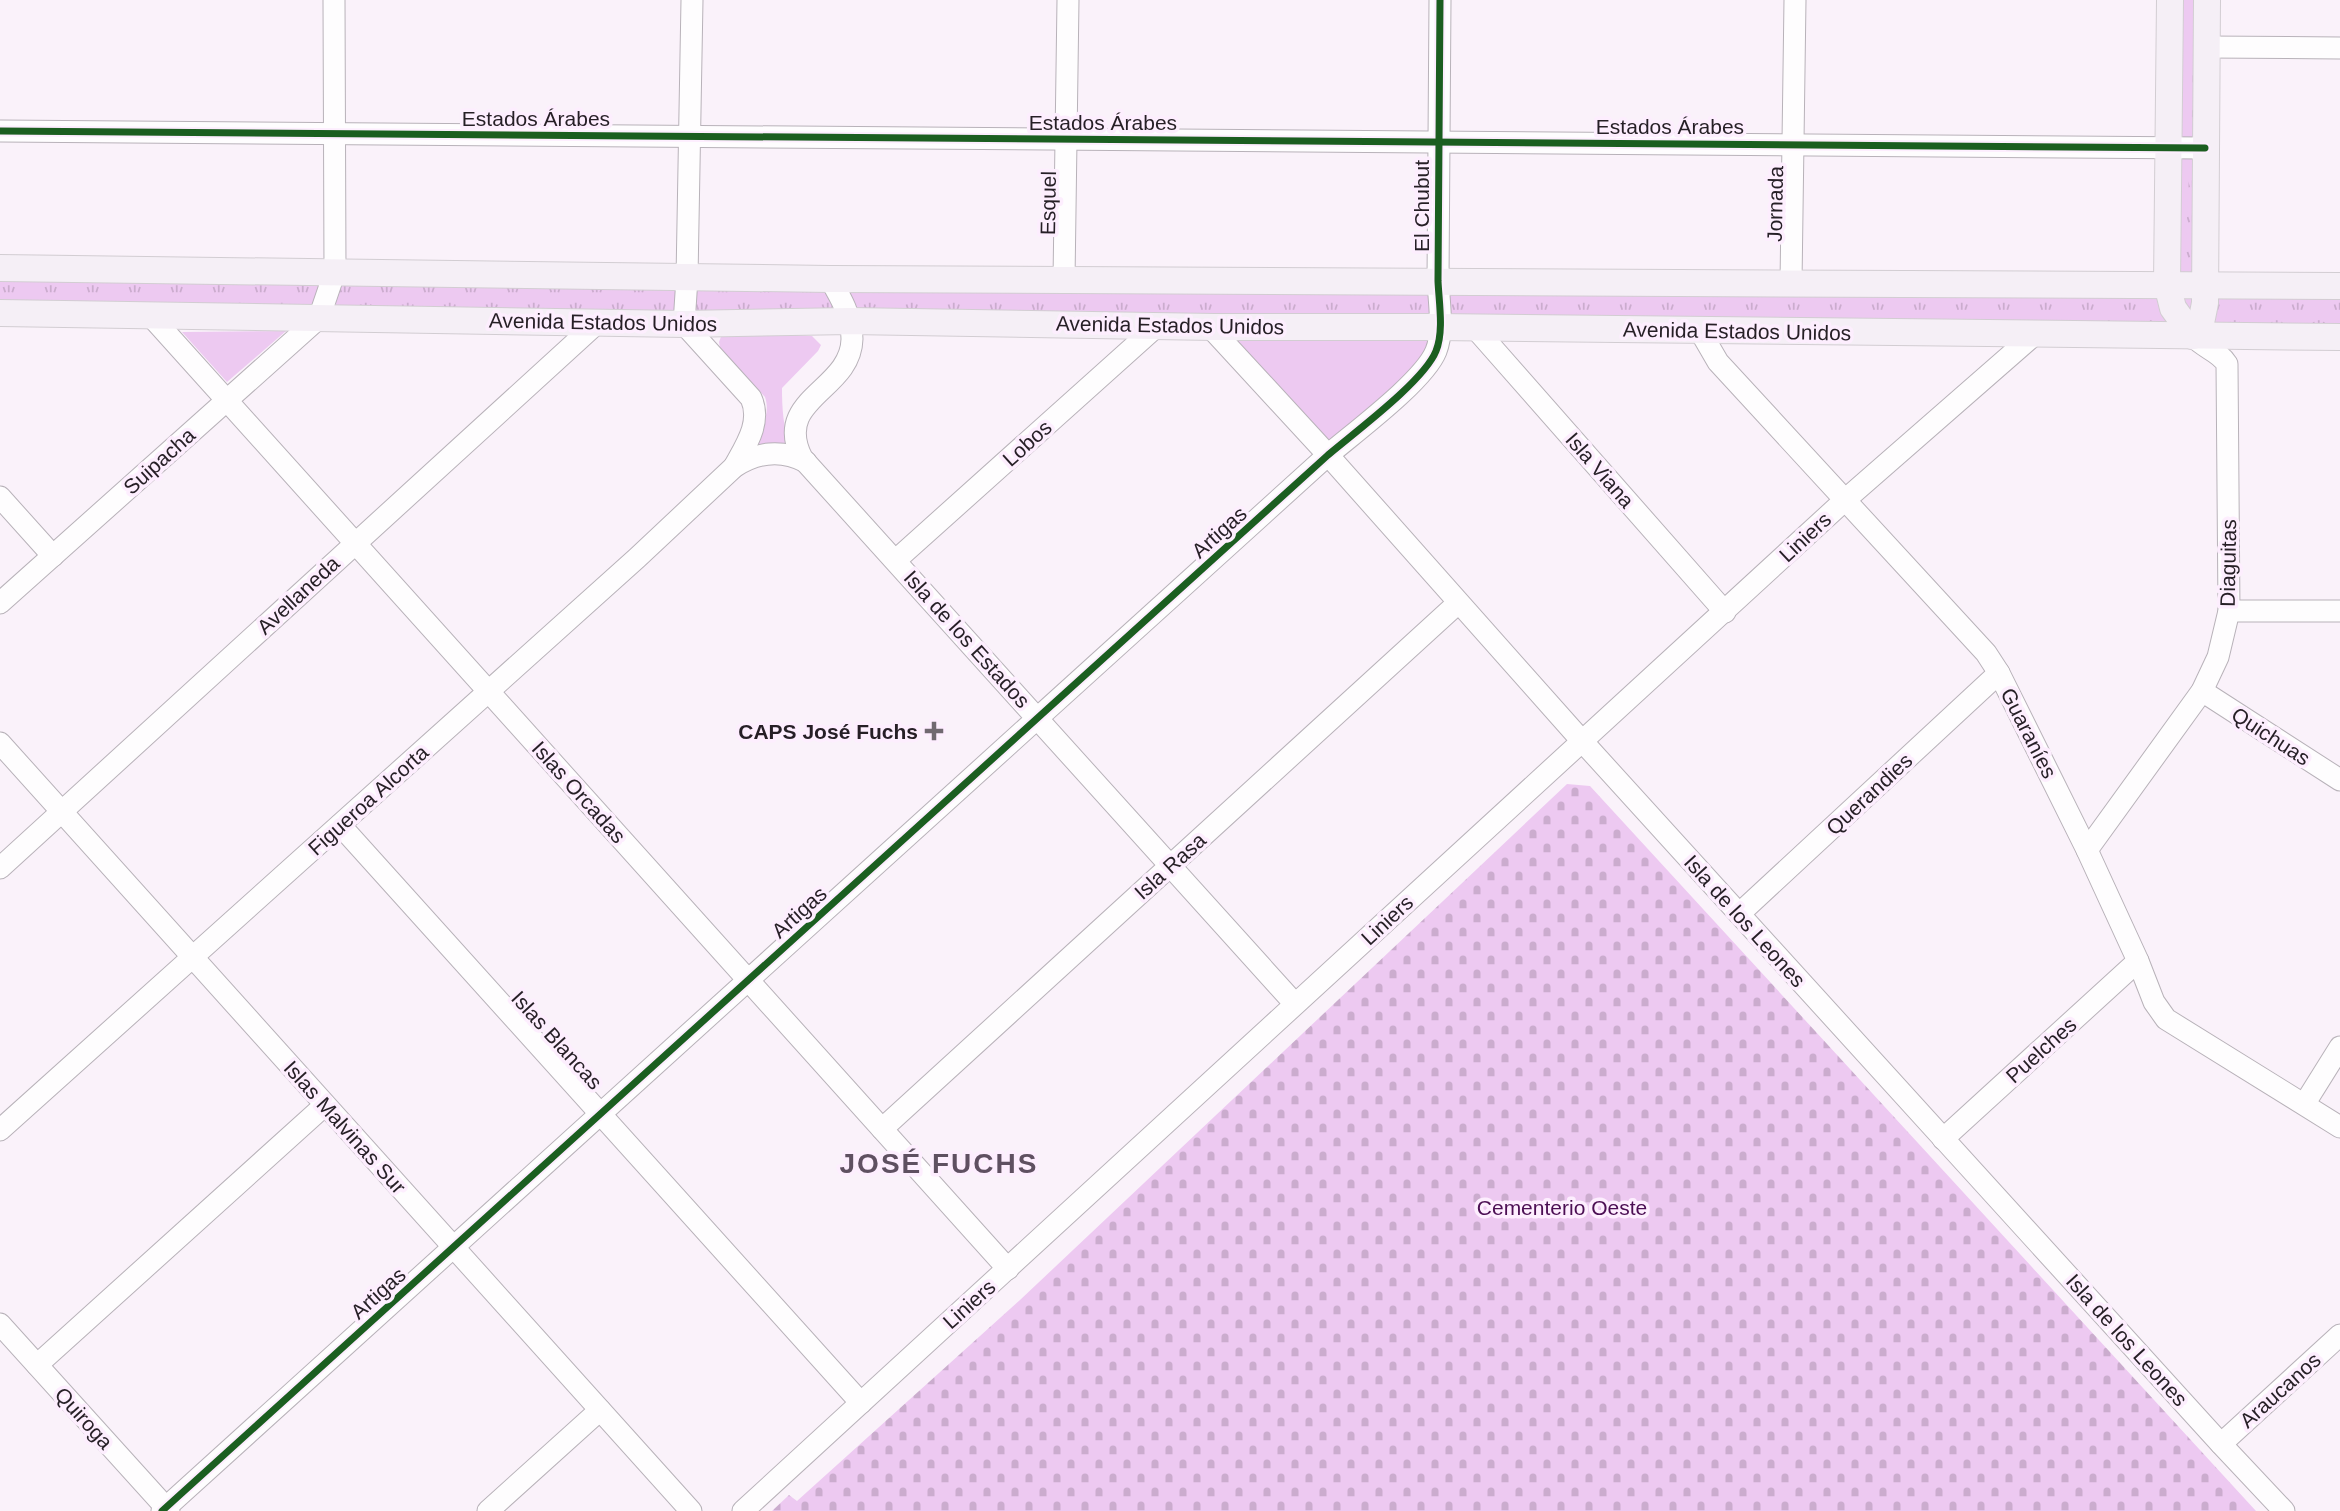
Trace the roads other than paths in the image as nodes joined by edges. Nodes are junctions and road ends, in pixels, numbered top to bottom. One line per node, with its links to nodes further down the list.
1 (334, 0): 11 (street)
2 (692, 0): 12 (street)
3 (1068, 0): 13 (street, Esquel)
4 (1440, 0): 14 (street, El Chubut)
5 (1795, 0): 15 (street, Jornada)
6 (2170, 0): 16 (main road)
7 (2207, 0): 8 (main road)
8 (2206, 47): 9 (street); 17 (main road)
9 (2340, 47)
10 (0, 131): 11 (street, Estados Árabes)
11 (334, 134): 12 (street, Estados Árabes); 19 (street)
12 (690, 136): 13 (street, Estados Árabes); 20 (street)
13 (1066, 139): 14 (street, Estados Árabes); 22 (street, Esquel)
14 (1439, 142): 15 (street, Estados Árabes); 23 (street, El Chubut)
15 (1793, 145): 16 (street, Estados Árabes); 24 (street, Jornada)
16 (2168, 147): 17 (street, Estados Árabes); 25 (main road)
17 (2205, 148): 26 (main road)
18 (0, 268): 19 (main road, Avenida Estados Unidos)
19 (335, 271): 20 (main road, Avenida Estados Unidos); 30 (street)
20 (687, 278): 21 (main road, Avenida Estados Unidos); 33 (street)
21 (830, 279): 22 (main road, Avenida Estados Unidos); 31 (street)
22 (1065, 280): 23 (main road, Avenida Estados Unidos)
23 (1438, 281): 24 (main road, Avenida Estados Unidos); 36 (street, El Chubut)
24 (1791, 283): 25 (main road, Avenida Estados Unidos)
25 (2167, 284): 26 (main road, Avenida Estados Unidos); 40 (main road)
26 (2205, 285): 27 (main road, Avenida Estados Unidos); 40 (main road)
27 (2340, 286)
28 (0, 313): 29 (main road, Avenida Estados Unidos)
29 (150, 315): 30 (main road, Avenida Estados Unidos); 42 (street, Islas Orcadas)
30 (319, 318): 32 (main road, Avenida Estados Unidos); 42 (street, Suipacha)
31 (850, 321): 33 (main road, Avenida Estados Unidos); 34 (main road, Avenida Estados Unidos); 44 (street, Isla de los Estados)
32 (597, 323): 33 (main road, Avenida Estados Unidos); 48 (street, Avellaneda)
33 (684, 324): 45 (street)
34 (1158, 325): 35 (main road, Avenida Estados Unidos); 50 (street, Lobos)
35 (1210, 327): 36 (main road, Avenida Estados Unidos); 43 (street, Isla de los Leones)
36 (1440, 328): 37 (main road, Avenida Estados Unidos); 43 (street, Artigas)
37 (1475, 328): 38 (main road, Avenida Estados Unidos); 55 (street, Isla Viana)
38 (1700, 331): 39 (main road, Avenida Estados Unidos); 47 (street, Guaraníes)
39 (2035, 334): 40 (main road, Avenida Estados Unidos); 47 (street, Liniers)
40 (2193, 336): 41 (main road, Avenida Estados Unidos); 53 (street, Diaguitas)
41 (2340, 337)
42 (227, 400): 48 (street, Islas Orcadas); 49 (street, Suipacha)
43 (1328, 455): 52 (street, Isla de los Leones); 59 (street, Artigas)
44 (806, 462): 45 (street); 50 (street, Isla de los Estados)
45 (734, 467): 57 (street, Figueroa Alcorta)
46 (0, 497): 49 (street)
47 (1845, 500): 55 (street, Liniers); 56 (street, Guaraníes)
48 (355, 543): 57 (street, Islas Orcadas); 63 (street, Avellaneda)
49 (53, 556): 51 (street, Suipacha)
50 (896, 560): 59 (street, Isla de los Estados)
51 (0, 603)
52 (1458, 603): 60 (street, Isla de los Leones); 66 (street, Isla Rasa)
53 (2229, 611): 54 (street); 58 (street, Diaguitas)
54 (2340, 611)
55 (1725, 612): 60 (street, Liniers)
56 (1998, 673): 65 (street, Guaraníes); 68 (street, Querandies)
57 (489, 691): 64 (street, Figueroa Alcorta); 71 (street, Islas Orcadas)
58 (2202, 691): 62 (street, Quichuas); 65 (street, Diaguitas)
59 (1039, 719): 66 (street, Isla de los Estados); 71 (street, Artigas)
60 (1582, 741): 68 (street, Isla de los Leones); 72 (street, Liniers)
61 (0, 743): 63 (street, Islas Malvinas Sur)
62 (2340, 780)
63 (62, 811): 67 (street, Avellaneda); 69 (street, Islas Malvinas Sur)
64 (340, 825): 69 (street, Figueroa Alcorta); 76 (street, Islas Blancas)
65 (2087, 850): 70 (street, Guaraníes)
66 (1171, 866): 72 (street, Isla de los Estados); 78 (street, Isla Rasa)
67 (0, 868)
68 (1739, 914): 80 (street, Isla de los Leones)
69 (193, 957): 75 (street, Islas Malvinas Sur); 79 (street, Figueroa Alcorta)
70 (2138, 961): 74 (street, Guaraníes); 80 (street, Puelches)
71 (749, 981): 76 (street, Artigas); 78 (street, Islas Orcadas)
72 (1295, 1004): 82 (street, Liniers)
73 (2340, 1047): 74 (street)
74 (2305, 1103): 77 (street, Guaraníes)
75 (325, 1105): 81 (street, Islas Malvinas Sur); 85 (street)
76 (601, 1115): 81 (street, Artigas); 86 (street, Islas Blancas)
77 (2340, 1127)
78 (882, 1129): 82 (street, Islas Orcadas)
79 (0, 1130)
80 (1943, 1139): 88 (street, Isla de los Leones)
81 (454, 1248): 87 (street, Islas Malvinas Sur); 89 (street, Artigas)
82 (1008, 1269): 86 (street, Liniers)
83 (0, 1324): 85 (street, Quiroga)
84 (2340, 1335): 88 (street, Araucanos)
85 (37, 1365): 89 (street, Quiroga)
86 (861, 1403): 92 (street, Liniers)
87 (600, 1410): 90 (street); 91 (street, Islas Malvinas Sur)
88 (2221, 1444): 93 (street, Isla de los Leones)
89 (165, 1510)
90 (488, 1511)
91 (691, 1511)
92 (743, 1511)
93 (2284, 1511)

